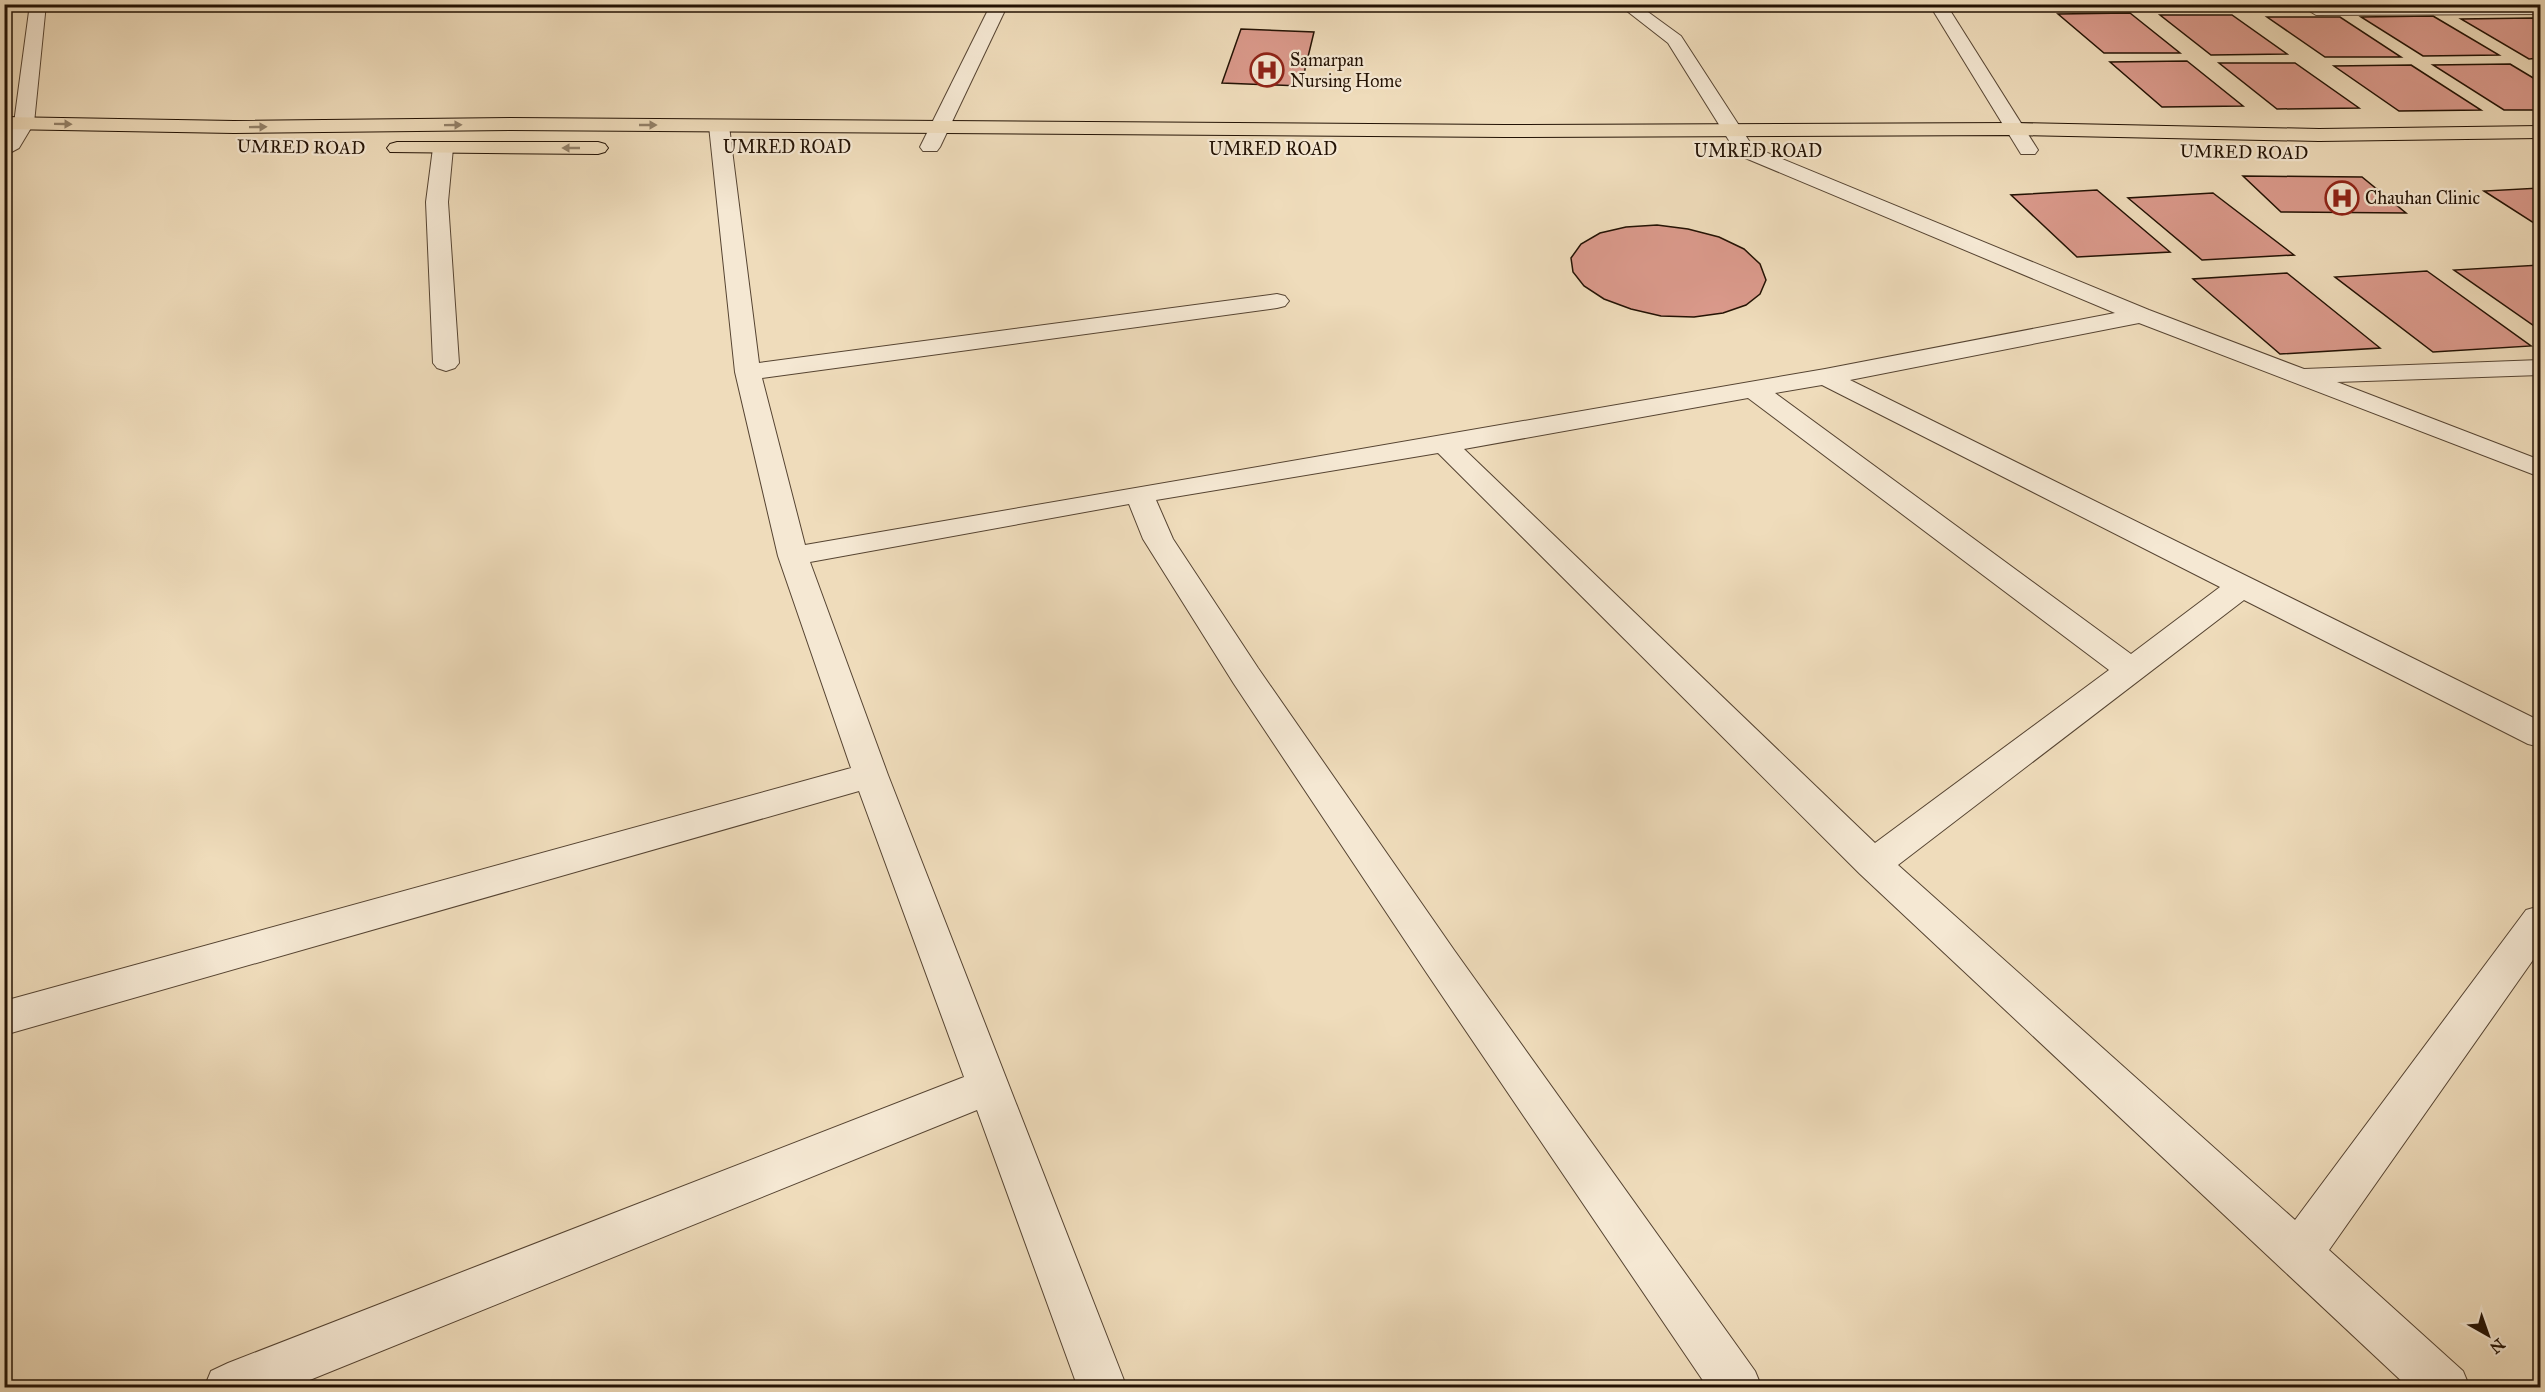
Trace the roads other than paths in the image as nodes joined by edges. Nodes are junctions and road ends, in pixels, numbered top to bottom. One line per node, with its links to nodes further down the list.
1 (38, 4): 7 (street)
2 (1000, 4): 8 (street)
3 (1626, 4): 13 (street)
4 (1937, 4): 9 (street)
5 (2541, 9): 6 (street)
6 (2316, 10)
7 (14, 123): 11 (main road, one-way to 11); 14 (street)
8 (940, 127): 11 (main road); 13 (main road); 19 (street)
9 (2015, 129): 10 (main road); 13 (main road); 24 (street)
10 (2541, 132)
11 (722, 142): 33 (street)
12 (36, 144): 14 (main road)
13 (1733, 144): 26 (main road, UMRED ROAD); 30 (street)
14 (7, 146)
15 (180, 146): 16 (main road, UMRED ROAD)
16 (251, 146)
17 (618, 147): 22 (main road, UMRED ROAD, one-way to 22)
18 (907, 147): 19 (main road)
19 (930, 147): 20 (main road)
20 (953, 147)
21 (383, 148): 22 (main road, UMRED ROAD)
22 (443, 148): 31 (street)
23 (2005, 150): 24 (main road)
24 (2028, 150): 25 (main road)
25 (2051, 150)
26 (1800, 151)
27 (2135, 151): 28 (main road, UMRED ROAD)
28 (2397, 153)
29 (1277, 301): 33 (street)
30 (2140, 315): 34 (street); 35 (street)
31 (446, 363)
32 (2541, 367): 34 (street)
33 (748, 372): 40 (street)
34 (2298, 375): 38 (street)
35 (1825, 377): 36 (street); 41 (street)
36 (1755, 390): 37 (street); 42 (street)
37 (1444, 444): 39 (street); 45 (street)
38 (2541, 469)
39 (1138, 494): 40 (street); 52 (street)
40 (793, 556): 44 (street)
41 (2242, 586): 42 (street); 43 (street)
42 (2131, 670): 45 (street)
43 (2541, 735)
44 (871, 775): 47 (street); 48 (street)
45 (1874, 864): 49 (street)
46 (2541, 921): 49 (street)
47 (4, 1018)
48 (989, 1086): 50 (street); 51 (street)
49 (2299, 1253): 53 (street)
50 (228, 1388)
51 (1103, 1388)
52 (1738, 1388)
53 (2446, 1388)

